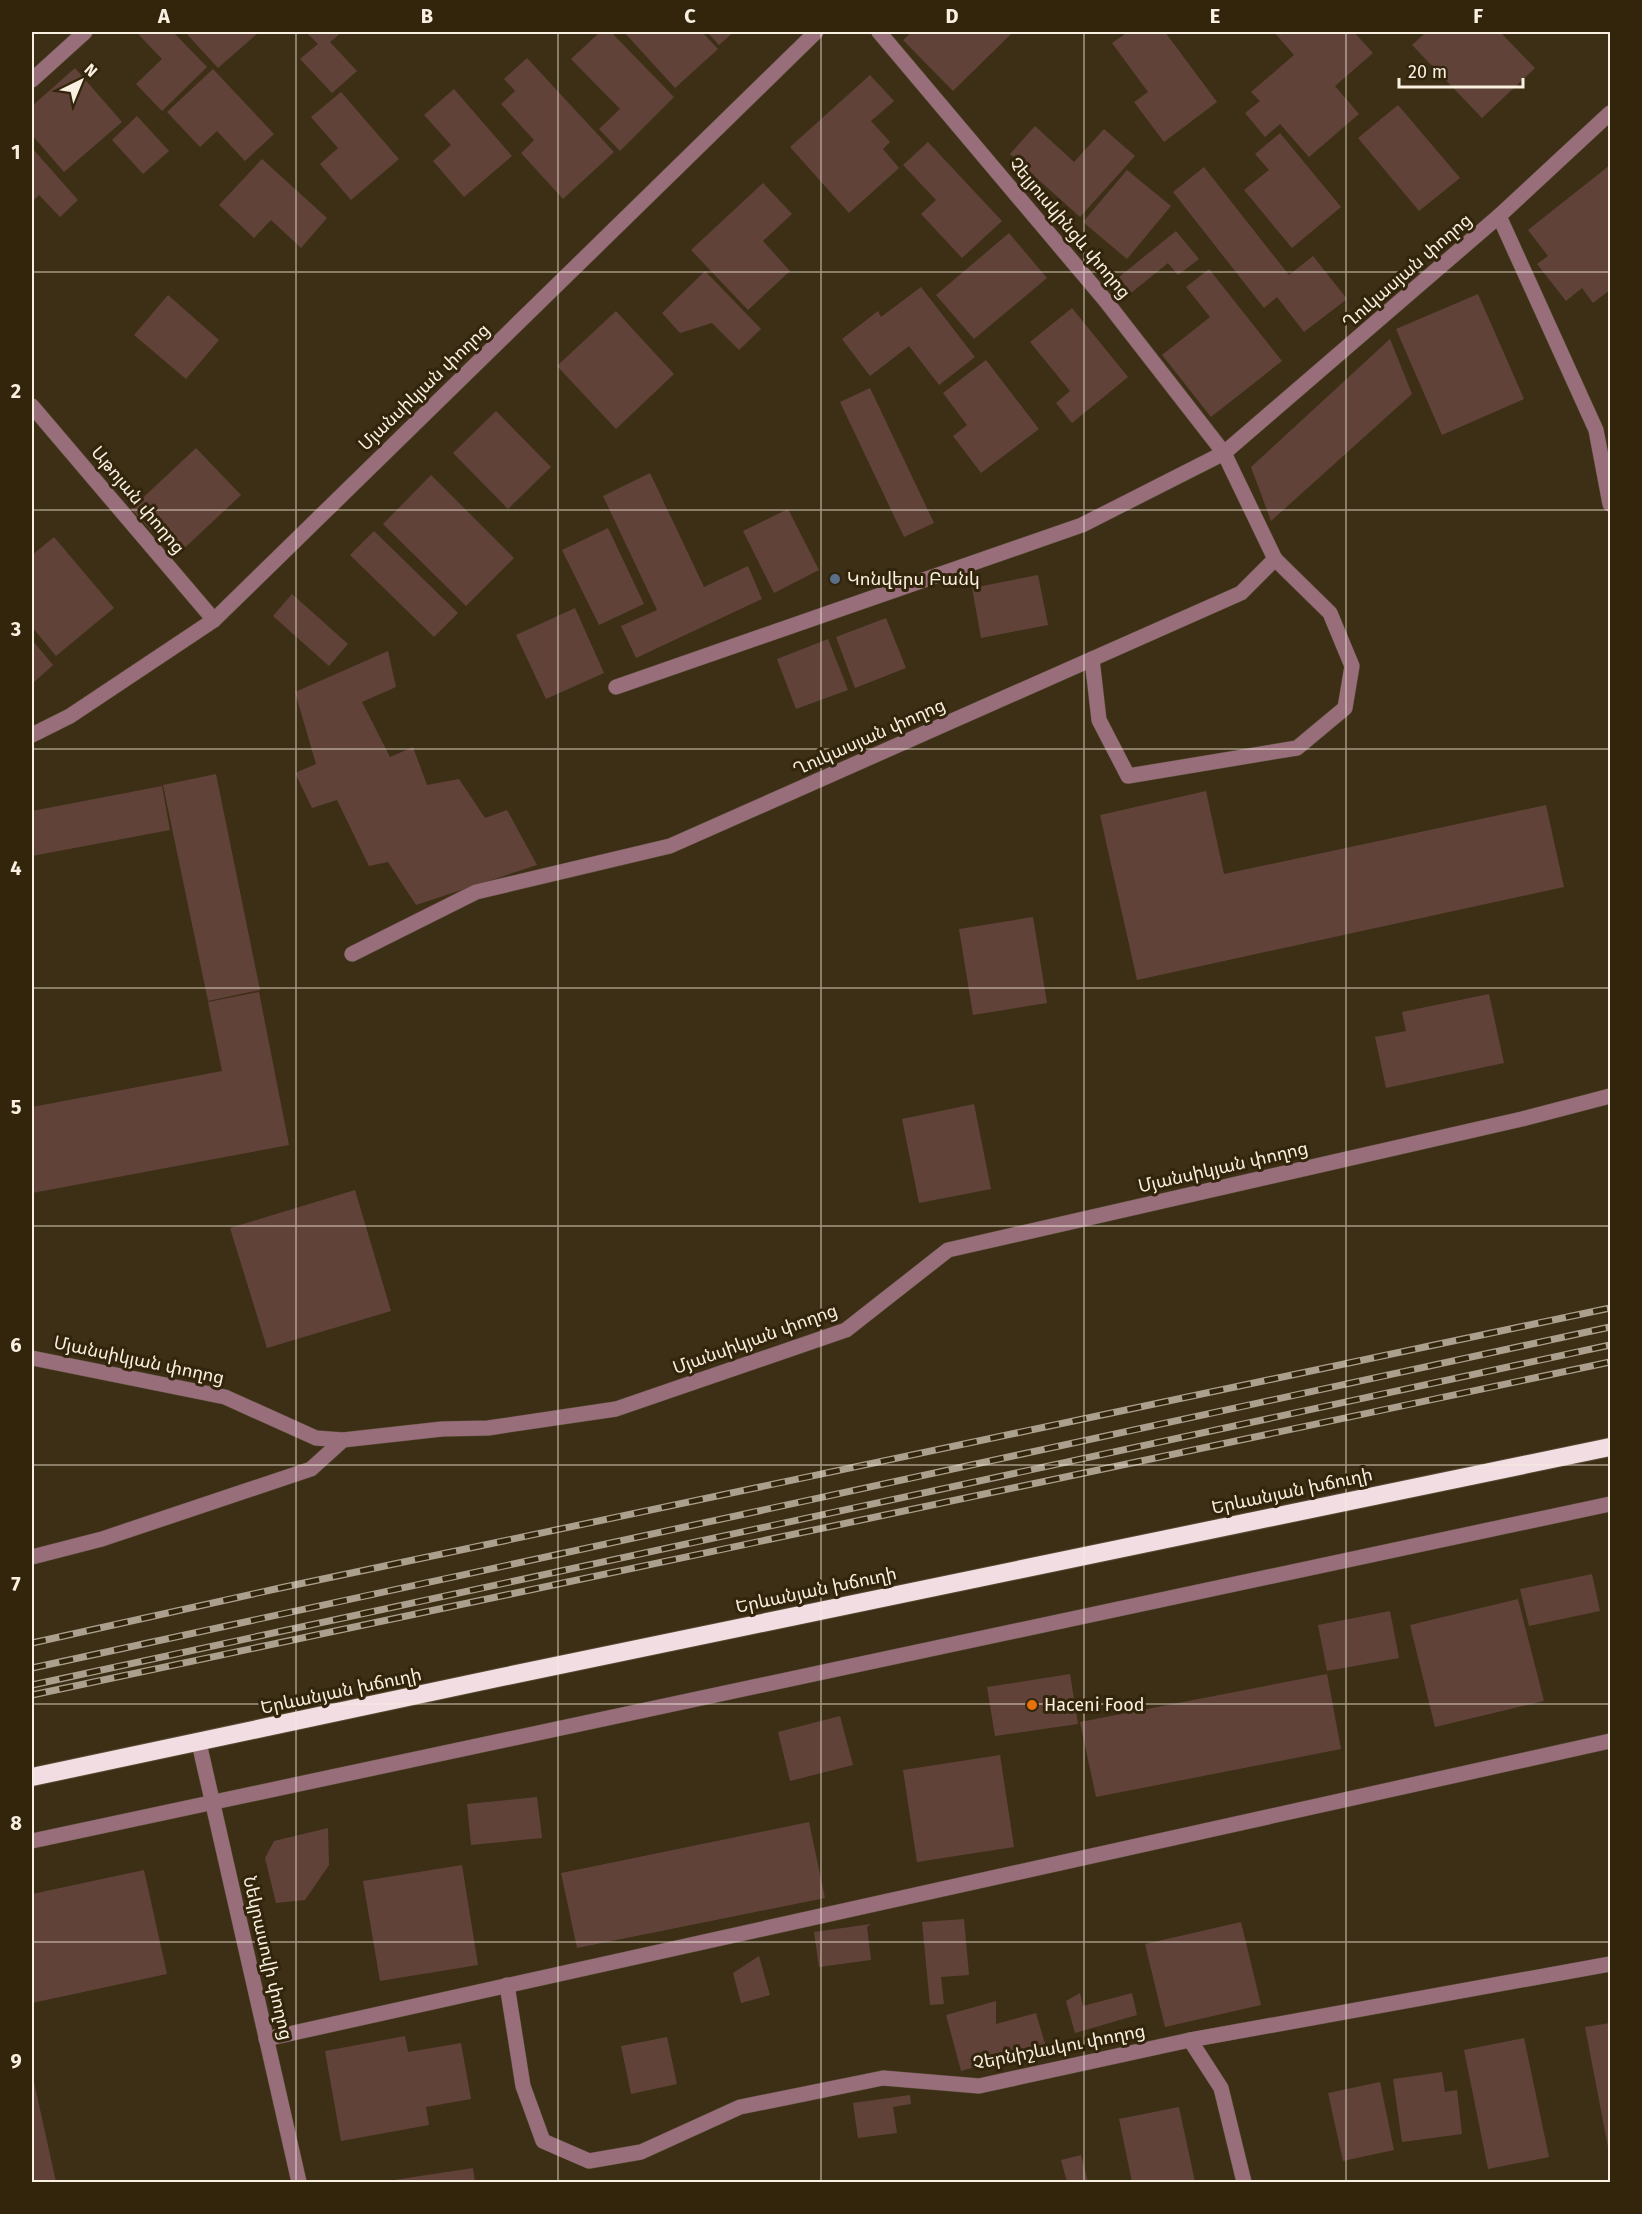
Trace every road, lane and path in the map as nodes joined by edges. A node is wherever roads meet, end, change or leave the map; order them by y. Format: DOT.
graph roads {
  1 [pos="85,32"];
  2 [pos="816,32"];
  3 [pos="879,32"];
  4 [pos="32,80"];
  5 [pos="1611,113"];
  6 [pos="1499,216"];
  7 [pos="32,406"];
  8 [pos="1224,453"];
  9 [pos="1611,504"];
  10 [pos="1275,559"];
  11 [pos="214,620"];
  12 [pos="1092,659"];
  13 [pos="616,687"];
  14 [pos="32,735"];
  15 [pos="352,954"];
  16 [pos="1611,1096"];
  17 [pos="32,1358"];
  18 [pos="343,1440"];
  19 [pos="1611,1447"];
  20 [pos="1611,1504"];
  21 [pos="32,1557"];
  22 [pos="1611,1741"];
  23 [pos="200,1743"];
  24 [pos="32,1778"];
  25 [pos="213,1802"];
  26 [pos="32,1840"];
  27 [pos="1611,1964"];
  28 [pos="507,1985"];
  29 [pos="266,2038"];
  30 [pos="1190,2040"];
  31 [pos="299,2182"];
  32 [pos="1244,2182"];
  1 -- 4 [label="street"];
  2 -- 11 [label="street, Մյանսիկյան փողոց"];
  3 -- 8 [label="street, Չելյուսկինցև փողոց"];
  5 -- 6 [label="street, Ղուկասյան փողոց"];
  6 -- 8 [label="street, Ղուկասյան փողոց"];
  6 -- 9 [label="street"];
  7 -- 11 [label="street, Աթոյան փողոց"];
  8 -- 10 [label="street"];
  8 -- 13 [label="street, Ղուկասյան փողոց"];
  10 -- 12 [label="street, Ղուկասյան փողոց"];
  10 -- 12 [label="street"];
  11 -- 14 [label="street, Մյանսիկյան փողոց"];
  12 -- 15 [label="street, Ղուկասյան փողոց"];
  16 -- 18 [label="street, Մյանսիկյան փողոց"];
  17 -- 18 [label="street, Մյանսիկյան փողոց"];
  18 -- 21 [label="street"];
  19 -- 23 [label="highway, Երևանյան խճուղի"];
  20 -- 25 [label="street"];
  22 -- 28 [label="street"];
  23 -- 24 [label="highway, Երևանյան խճուղի"];
  23 -- 25 [label="street, Նեկրասովի փողոց"];
  25 -- 26 [label="street"];
  25 -- 29 [label="street, Նեկրասովի փողոց"];
  27 -- 30 [label="street, Չերնիշևսկու փողոց"];
  28 -- 29 [label="street"];
  28 -- 30 [label="street, Չերնիշևսկու փողոց"];
  29 -- 31 [label="street, Նեկրասովի փողոց"];
  30 -- 32 [label="street"];
}
